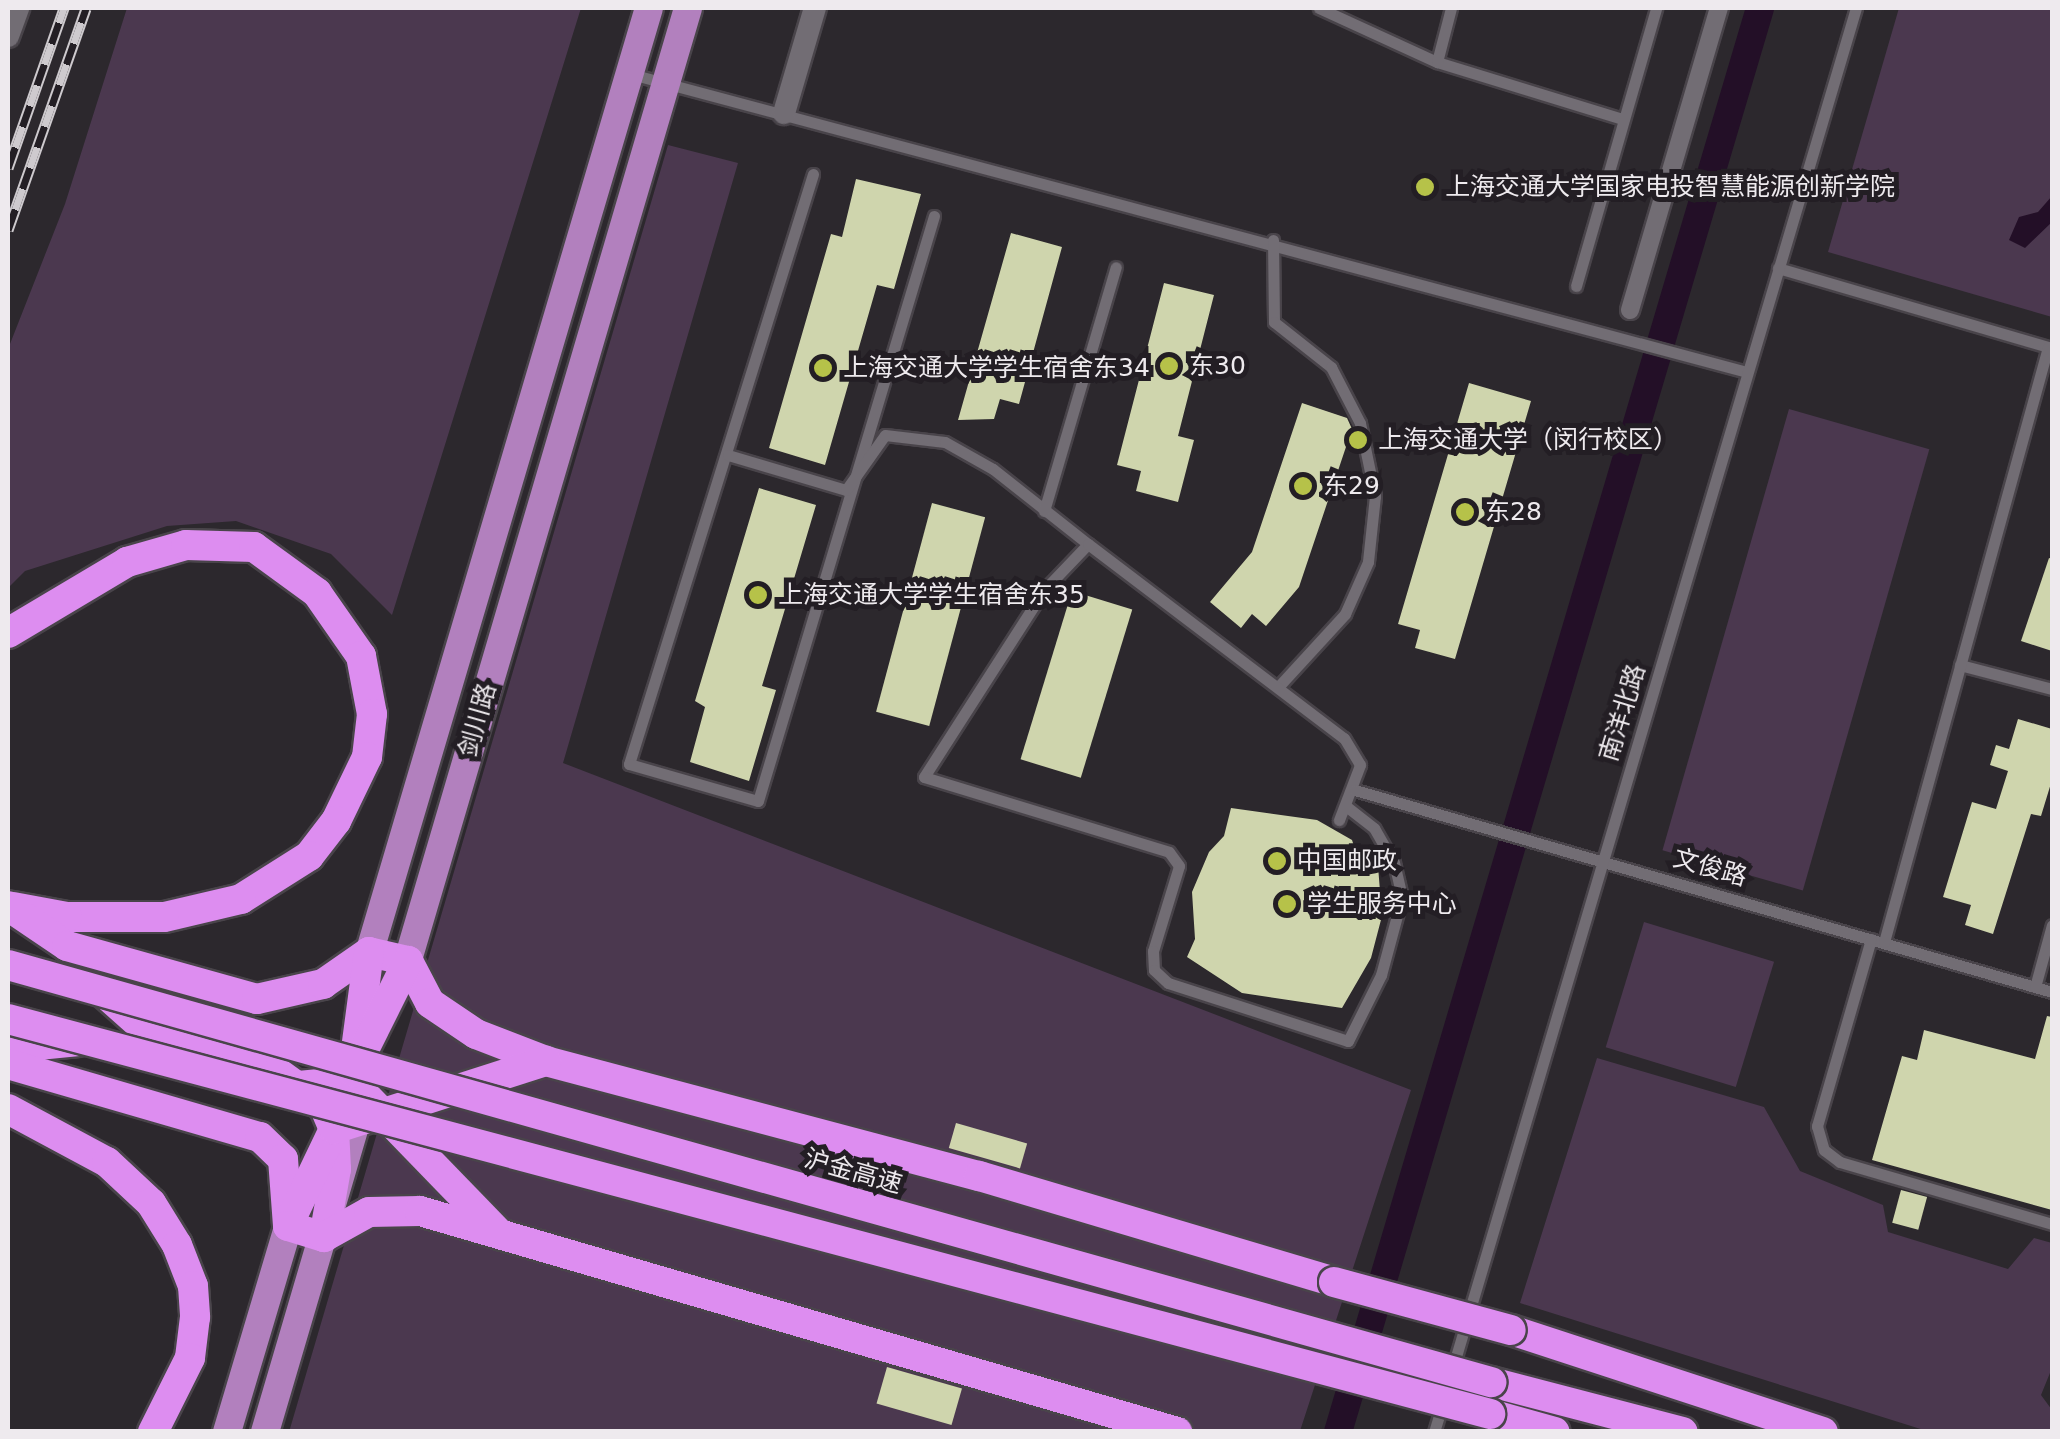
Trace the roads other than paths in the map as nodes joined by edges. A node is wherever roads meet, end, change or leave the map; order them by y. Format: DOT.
graph roads {
  1 [pos="18,8"];
  2 [pos="649,8"];
  3 [pos="688,8"];
  4 [pos="815,8"];
  5 [pos="1319,8"];
  6 [pos="1451,8"];
  7 [pos="1656,8"];
  8 [pos="1719,8"];
  9 [pos="1856,8"];
  10 [pos="8,36"];
  11 [pos="1437,62"];
  12 [pos="630,73"];
  13 [pos="665,82"];
  14 [pos="784,114"];
  15 [pos="1622,118"];
  16 [pos="812,174"];
  17 [pos="934,216"];
  18 [pos="1273,240"];
  19 [pos="1116,267"];
  20 [pos="1778,268"];
  21 [pos="1576,286"];
  22 [pos="1630,310"];
  23 [pos="2050,348"];
  24 [pos="1747,372"];
  25 [pos="728,455"];
  26 [pos="846,490"];
  27 [pos="1044,511"];
  28 [pos="1088,544"];
  29 [pos="8,632"];
  30 [pos="1960,664"];
  31 [pos="1278,686"];
  32 [pos="2052,690"];
  33 [pos="1355,790"];
  34 [pos="1346,806"];
  35 [pos="1339,820"];
  36 [pos="1603,860"];
  37 [pos="8,906"];
  38 [pos="2052,925"];
  39 [pos="1878,941"];
  40 [pos="67,946"];
  41 [pos="369,952"];
  42 [pos="408,961"];
  43 [pos="8,964"];
  44 [pos="2035,987"];
  45 [pos="2052,992"];
  46 [pos="8,1018"];
  47 [pos="8,1048"];
  48 [pos="546,1061"];
  49 [pos="8,1064"];
  50 [pos="344,1100"];
  51 [pos="8,1110"];
  52 [pos="2052,1224"];
  53 [pos="288,1226"];
  54 [pos="496,1230"];
  55 [pos="324,1237"];
  56 [pos="153,1432"];
  57 [pos="227,1432"];
  58 [pos="265,1432"];
  59 [pos="1177,1432"];
  60 [pos="1434,1432"];
  61 [pos="1555,1432"];
  62 [pos="1683,1432"];
  63 [pos="1822,1432"];
  1 -- 10 [label="street"];
  2 -- 12 [label="main road, 剑川路"];
  3 -- 13 [label="main road, 剑川路"];
  4 -- 14 [label="street"];
  5 -- 11 [label="lane"];
  6 -- 11 [label="lane"];
  7 -- 15 [label="lane"];
  8 -- 22 [label="street"];
  9 -- 20 [label="lane, 南洋北路"];
  11 -- 15 [label="lane"];
  12 -- 13 [label="lane"];
  12 -- 41 [label="main road, 剑川路"];
  13 -- 14 [label="lane"];
  13 -- 42 [label="main road, 剑川路"];
  14 -- 18 [label="lane"];
  15 -- 21 [label="lane"];
  16 -- 25 [label="lane"];
  17 -- 26 [label="lane"];
  18 -- 24 [label="lane"];
  18 -- 31 [label="lane"];
  19 -- 27 [label="lane"];
  20 -- 23 [label="lane"];
  20 -- 24 [label="lane, 南洋北路"];
  23 -- 30 [label="lane"];
  24 -- 36 [label="lane, 南洋北路"];
  25 -- 26 [label="lane"];
  25 -- 26 [label="lane"];
  26 -- 27 [label="lane"];
  27 -- 28 [label="lane"];
  28 -- 31 [label="lane"];
  28 -- 34 [label="lane"];
  29 -- 37 [label="highway"];
  30 -- 32 [label="lane"];
  30 -- 39 [label="lane"];
  31 -- 33 [label="lane"];
  33 -- 34 [label="lane"];
  33 -- 36 [label="lane, 文俊路"];
  34 -- 35 [label="lane"];
  36 -- 39 [label="lane, 文俊路"];
  36 -- 60 [label="lane, 南洋北路"];
  37 -- 40 [label="highway"];
  38 -- 44 [label="lane"];
  39 -- 44 [label="lane, 文俊路"];
  39 -- 52 [label="lane"];
  40 -- 41 [label="highway"];
  40 -- 50 [label="highway"];
  41 -- 42 [label="highway"];
  41 -- 50 [label="highway"];
  42 -- 48 [label="highway"];
  42 -- 50 [label="highway"];
  43 -- 62 [label="highway, 沪金高速, bridge"];
  44 -- 45 [label="lane, 文俊路"];
  46 -- 61 [label="highway, bridge"];
  47 -- 50 [label="highway"];
  48 -- 50 [label="highway"];
  48 -- 63 [label="highway, bridge"];
  49 -- 53 [label="highway"];
  50 -- 53 [label="highway"];
  50 -- 54 [label="highway"];
  50 -- 55 [label="highway"];
  51 -- 56 [label="highway"];
  53 -- 55 [label="highway"];
  53 -- 57 [label="main road"];
  54 -- 55 [label="highway"];
  54 -- 59 [label="highway"];
  55 -- 58 [label="main road"];
}
